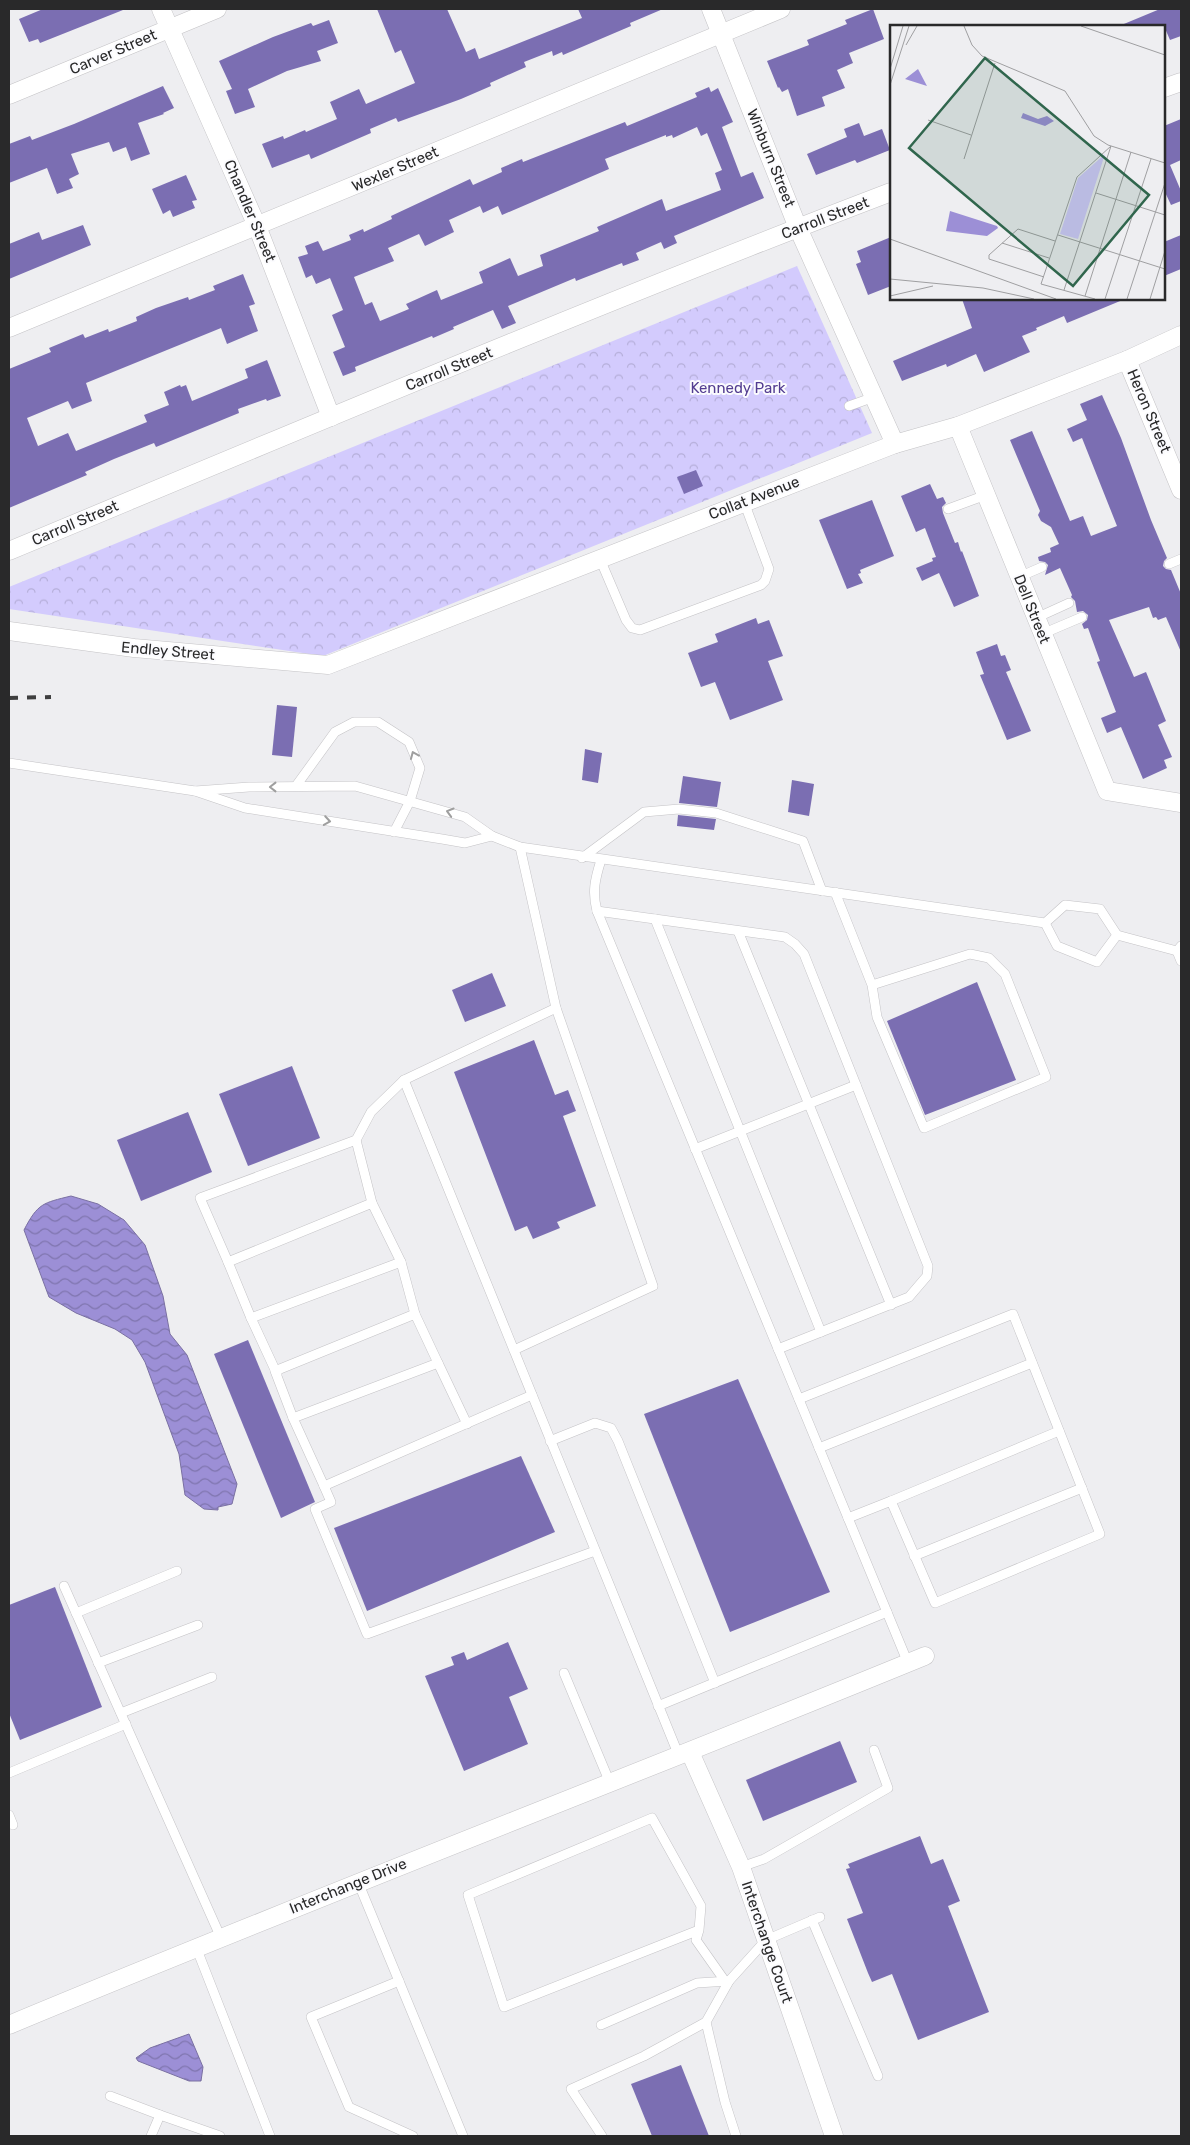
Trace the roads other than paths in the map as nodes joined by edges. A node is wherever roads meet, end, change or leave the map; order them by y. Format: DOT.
graph roads {
  1 [pos="161,9"];
  2 [pos="217,9"];
  3 [pos="711,9"];
  4 [pos="781,9"];
  5 [pos="169,28"];
  6 [pos="721,33"];
  7 [pos="1181,82"];
  8 [pos="1165,88"];
  9 [pos="9,95"];
  10 [pos="890,192"];
  11 [pos="257,226"];
  12 [pos="798,228"];
  13 [pos="9,328"];
  14 [pos="1181,335"];
  15 [pos="1127,360"];
  16 [pos="874,398"];
  17 [pos="849,406"];
  18 [pos="331,417"];
  19 [pos="958,426"];
  20 [pos="895,444"];
  21 [pos="1181,490"];
  22 [pos="986,495"];
  23 [pos="744,502"];
  24 [pos="948,509"];
  25 [pos="9,551"];
  26 [pos="600,559"];
  27 [pos="1181,559"];
  28 [pos="1169,564"];
  29 [pos="1042,567"];
  30 [pos="1019,577"];
  31 [pos="1069,603"];
  32 [pos="1082,617"];
  33 [pos="1039,626"];
  34 [pos="9,631"];
  35 [pos="328,665"];
  36 [pos="9,763"];
  37 [pos="296,786"];
  38 [pos="195,791"];
  39 [pos="410,801"];
  40 [pos="1181,803"];
  41 [pos="394,832"];
  42 [pos="492,836"];
  43 [pos="520,847"];
  44 [pos="582,858"];
  45 [pos="601,860"];
  46 [pos="822,890"];
  47 [pos="836,892"];
  48 [pos="597,911"];
  49 [pos="655,919"];
  50 [pos="1045,922"];
  51 [pos="738,931"];
  52 [pos="1117,935"];
  53 [pos="1179,948"];
  54 [pos="1181,961"];
  55 [pos="872,985"];
  56 [pos="556,1008"];
  57 [pos="404,1080"];
  58 [pos="856,1085"];
  59 [pos="809,1104"];
  60 [pos="740,1131"];
  61 [pos="356,1140"];
  62 [pos="695,1149"];
  63 [pos="372,1203"];
  64 [pos="228,1262"];
  65 [pos="401,1262"];
  66 [pos="891,1305"];
  67 [pos="415,1314"];
  68 [pos="251,1318"];
  69 [pos="822,1332"];
  70 [pos="778,1349"];
  71 [pos="514,1350"];
  72 [pos="438,1363"];
  73 [pos="1032,1363"];
  74 [pos="277,1374"];
  75 [pos="532,1395"];
  76 [pos="799,1399"];
  77 [pos="294,1418"];
  78 [pos="467,1424"];
  79 [pos="1060,1431"];
  80 [pos="550,1441"];
  81 [pos="819,1448"];
  82 [pos="324,1486"];
  83 [pos="1082,1488"];
  84 [pos="891,1501"];
  85 [pos="848,1518"];
  86 [pos="595,1551"];
  87 [pos="914,1556"];
  88 [pos="177,1571"];
  89 [pos="64,1586"];
  90 [pos="887,1612"];
  91 [pos="76,1613"];
  92 [pos="198,1625"];
  93 [pos="924,1656"];
  94 [pos="98,1662"];
  95 [pos="908,1663"];
  96 [pos="564,1673"];
  97 [pos="212,1677"];
  98 [pos="715,1683"];
  99 [pos="658,1706"];
  100 [pos="122,1713"];
  101 [pos="126,1724"];
  102 [pos="874,1750"];
  103 [pos="684,1754"];
  104 [pos="9,1773"];
  105 [pos="610,1783"];
  106 [pos="9,1815"];
  107 [pos="13,1825"];
  108 [pos="741,1868"];
  109 [pos="358,1882"];
  110 [pos="699,1930"];
  111 [pos="221,1938"];
  112 [pos="766,1940"];
  113 [pos="196,1947"];
  114 [pos="399,1981"];
  115 [pos="727,1982"];
  116 [pos="706,2022"];
  117 [pos="9,2025"];
  118 [pos="601,2025"];
  119 [pos="878,2076"];
  120 [pos="110,2096"];
  121 [pos="160,2115"];
  122 [pos="151,2136"];
  123 [pos="220,2136"];
  124 [pos="270,2136"];
  125 [pos="413,2136"];
  126 [pos="463,2136"];
  127 [pos="602,2136"];
  128 [pos="736,2136"];
  129 [pos="834,2136"];
  1 -- 5 [label="street, Chandler Street"];
  2 -- 5 [label="street, Carver Street"];
  3 -- 6 [label="street, Winburn Street"];
  4 -- 6 [label="street, Wexler Street"];
  5 -- 9 [label="street, Carver Street"];
  5 -- 11 [label="street, Chandler Street"];
  6 -- 11 [label="street, Wexler Street"];
  6 -- 12 [label="street, Winburn Street"];
  7 -- 8 [label="street"];
  10 -- 12 [label="street, Carroll Street"];
  11 -- 13 [label="street, Wexler Street"];
  11 -- 18 [label="street, Chandler Street"];
  12 -- 16 [label="street, Winburn Street"];
  12 -- 18 [label="street, Carroll Street"];
  14 -- 15 [label="street, Collat Avenue"];
  15 -- 19 [label="street, Collat Avenue"];
  15 -- 21 [label="street, Heron Street"];
  16 -- 17 [label="lane"];
  16 -- 20 [label="street, Winburn Street"];
  18 -- 25 [label="street, Carroll Street"];
  19 -- 20 [label="street, Collat Avenue"];
  19 -- 22 [label="street, Dell Street"];
  20 -- 23 [label="street, Collat Avenue"];
  22 -- 24 [label="lane"];
  22 -- 30 [label="street, Dell Street"];
  23 -- 26 [label="street, Collat Avenue"];
  23 -- 26 [label="lane"];
  26 -- 35 [label="street, Collat Avenue"];
  27 -- 28 [label="lane"];
  29 -- 30 [label="lane"];
  30 -- 33 [label="street, Dell Street"];
  31 -- 33 [label="lane"];
  32 -- 33 [label="lane"];
  33 -- 40 [label="street, Dell Street"];
  34 -- 35 [label="street, Endley Street"];
  36 -- 38 [label="lane"];
  37 -- 38 [label="lane, one-way"];
  37 -- 39 [label="lane"];
  39 -- 37 [label="lane, one-way"];
  38 -- 41 [label="lane, one-way"];
  39 -- 41 [label="lane"];
  42 -- 39 [label="lane, one-way"];
  41 -- 42 [label="lane"];
  42 -- 43 [label="lane"];
  43 -- 44 [label="lane"];
  43 -- 56 [label="lane"];
  44 -- 45 [label="lane"];
  44 -- 46 [label="lane"];
  45 -- 46 [label="lane"];
  45 -- 48 [label="lane"];
  46 -- 47 [label="lane"];
  47 -- 50 [label="lane"];
  47 -- 55 [label="lane"];
  48 -- 49 [label="lane"];
  48 -- 62 [label="lane"];
  49 -- 51 [label="lane"];
  49 -- 60 [label="lane"];
  50 -- 52 [label="lane"];
  50 -- 52 [label="lane"];
  51 -- 58 [label="lane"];
  51 -- 59 [label="lane"];
  52 -- 53 [label="lane"];
  53 -- 54 [label="lane"];
  55 -- 55 [label="lane"];
  56 -- 57 [label="lane"];
  56 -- 71 [label="lane"];
  57 -- 61 [label="lane"];
  57 -- 71 [label="lane"];
  58 -- 59 [label="lane"];
  58 -- 66 [label="lane"];
  59 -- 60 [label="lane"];
  59 -- 66 [label="lane"];
  60 -- 62 [label="lane"];
  60 -- 69 [label="lane"];
  61 -- 63 [label="lane"];
  61 -- 64 [label="lane"];
  62 -- 70 [label="lane"];
  63 -- 64 [label="lane"];
  63 -- 65 [label="lane"];
  64 -- 68 [label="lane"];
  65 -- 67 [label="lane"];
  65 -- 68 [label="lane"];
  66 -- 69 [label="lane"];
  67 -- 72 [label="lane"];
  67 -- 74 [label="lane"];
  68 -- 74 [label="lane"];
  69 -- 70 [label="lane"];
  70 -- 76 [label="lane"];
  71 -- 75 [label="lane"];
  72 -- 77 [label="lane"];
  72 -- 78 [label="lane"];
  73 -- 76 [label="lane"];
  73 -- 79 [label="lane"];
  73 -- 81 [label="lane"];
  74 -- 77 [label="lane"];
  75 -- 78 [label="lane"];
  75 -- 80 [label="lane"];
  76 -- 81 [label="lane"];
  77 -- 82 [label="lane"];
  78 -- 82 [label="lane"];
  79 -- 83 [label="lane"];
  79 -- 84 [label="lane"];
  80 -- 86 [label="lane"];
  80 -- 98 [label="lane"];
  81 -- 85 [label="lane"];
  82 -- 86 [label="lane"];
  83 -- 87 [label="lane"];
  83 -- 87 [label="lane"];
  84 -- 85 [label="lane"];
  84 -- 87 [label="lane"];
  85 -- 90 [label="lane"];
  86 -- 99 [label="lane"];
  88 -- 91 [label="lane"];
  89 -- 91 [label="lane"];
  90 -- 95 [label="lane"];
  90 -- 98 [label="lane"];
  91 -- 94 [label="lane"];
  92 -- 94 [label="lane"];
  93 -- 95 [label="street, Interchange Drive"];
  94 -- 100 [label="lane"];
  95 -- 103 [label="street, Interchange Drive"];
  96 -- 105 [label="lane"];
  97 -- 100 [label="lane"];
  98 -- 99 [label="lane"];
  99 -- 103 [label="lane"];
  100 -- 101 [label="lane"];
  101 -- 104 [label="lane"];
  101 -- 111 [label="lane"];
  102 -- 108 [label="lane"];
  103 -- 105 [label="street, Interchange Drive"];
  103 -- 108 [label="street, Interchange Court"];
  105 -- 109 [label="street, Interchange Drive"];
  106 -- 107 [label="lane"];
  108 -- 112 [label="street, Interchange Court"];
  109 -- 111 [label="street, Interchange Drive"];
  109 -- 114 [label="lane"];
  110 -- 110 [label="lane"];
  110 -- 115 [label="lane"];
  111 -- 113 [label="street, Interchange Drive"];
  112 -- 115 [label="lane"];
  112 -- 119 [label="lane"];
  112 -- 129 [label="street, Interchange Court"];
  113 -- 117 [label="street, Interchange Drive"];
  113 -- 124 [label="lane"];
  114 -- 125 [label="lane"];
  114 -- 126 [label="lane"];
  115 -- 116 [label="lane"];
  115 -- 118 [label="lane"];
  116 -- 127 [label="lane"];
  116 -- 128 [label="lane"];
  120 -- 121 [label="lane"];
  121 -- 122 [label="lane"];
  121 -- 123 [label="lane"];
}
